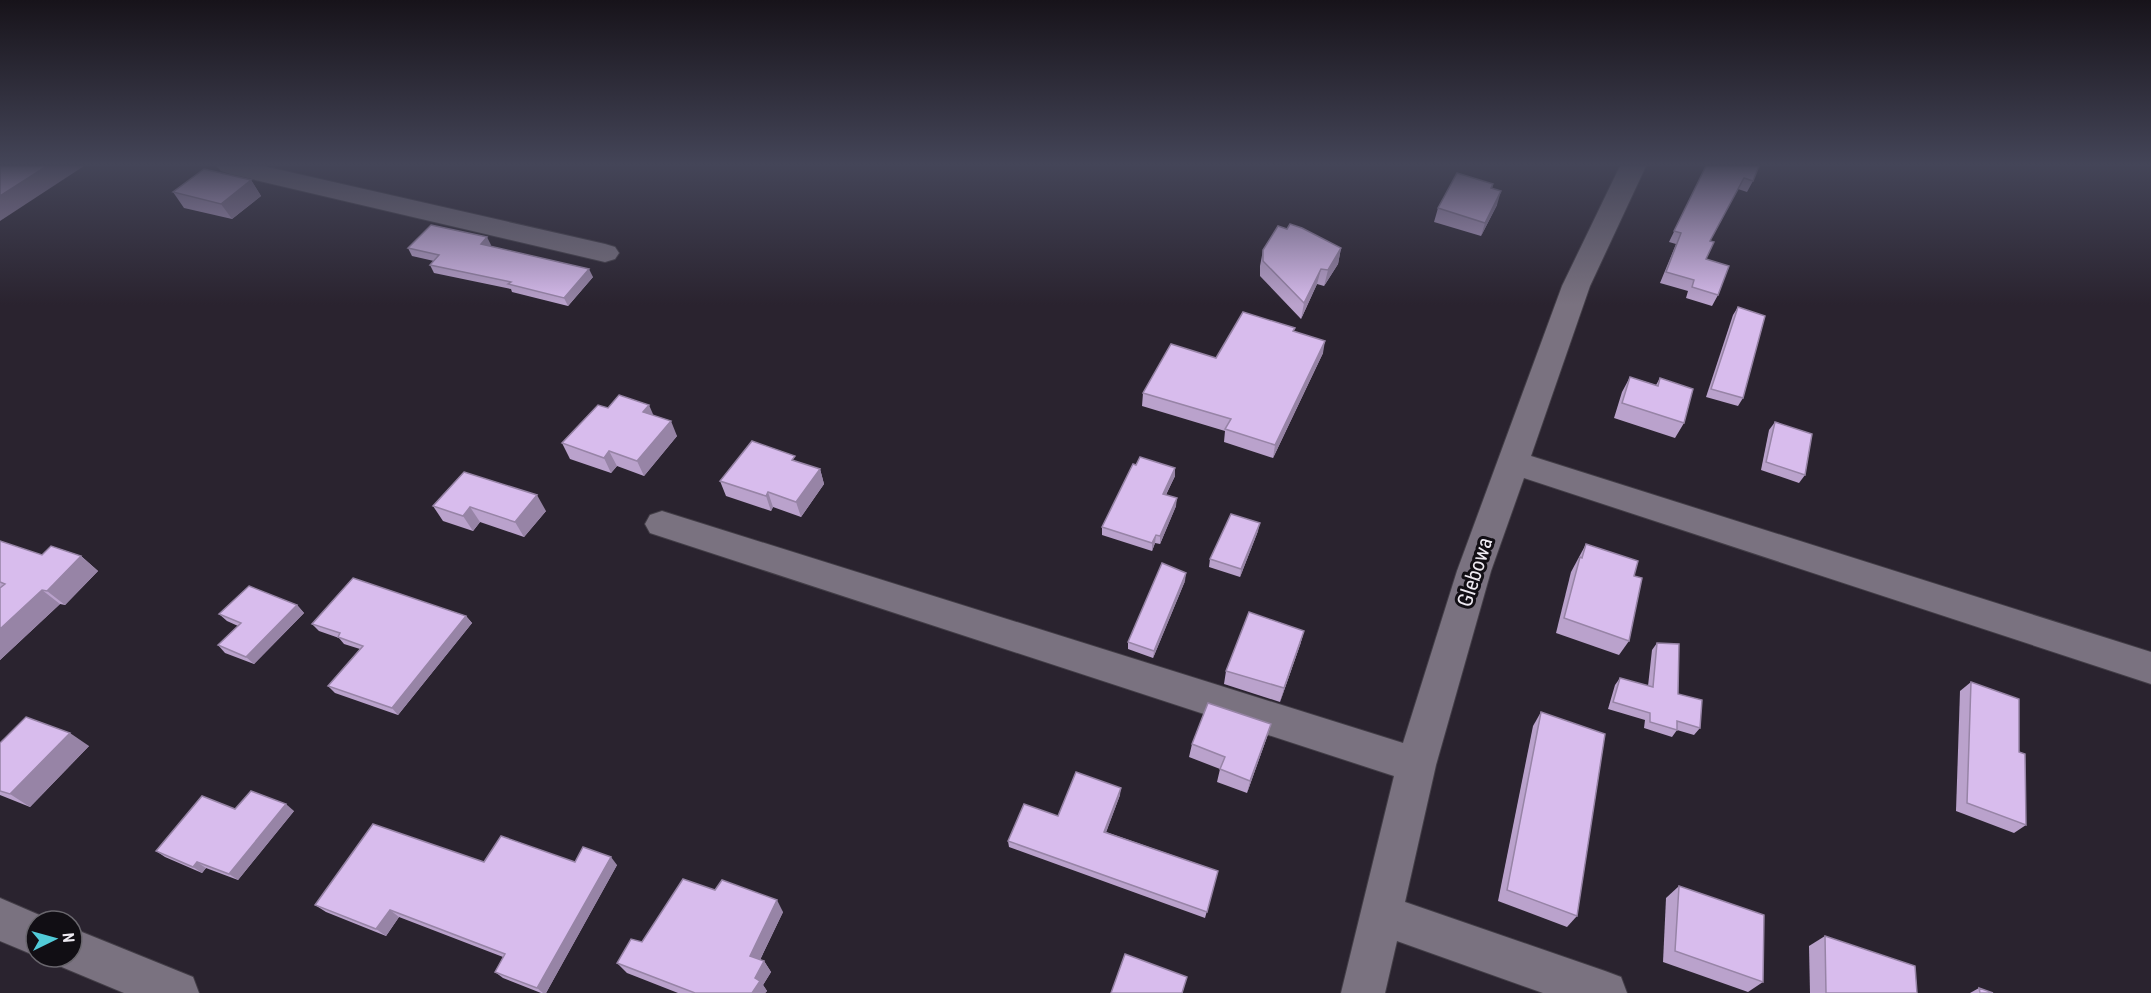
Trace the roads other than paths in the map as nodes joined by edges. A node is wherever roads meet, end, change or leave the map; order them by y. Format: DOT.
graph roads {
  1 [pos="430,212"];
  2 [pos="1611,212"];
  3 [pos="605,253"];
  4 [pos="1512,462"];
  5 [pos="662,524"];
  6 [pos="2151,668"];
  7 [pos="1416,765"];
  8 [pos="1380,914"];
  9 [pos="0,919"];
  10 [pos="24,930"];
  11 [pos="84,955"];
  12 [pos="177,993"];
  13 [pos="1363,993"];
  14 [pos="1605,993"];
  1 -- 3 [label="street"];
  2 -- 4 [label="street, Glebowa"];
  4 -- 6 [label="street"];
  4 -- 7 [label="street, Glebowa"];
  5 -- 7 [label="street"];
  7 -- 8 [label="street, Glebowa"];
  8 -- 13 [label="street, Glebowa"];
  8 -- 14 [label="street"];
  9 -- 10 [label="street"];
  11 -- 12 [label="street"];
}
